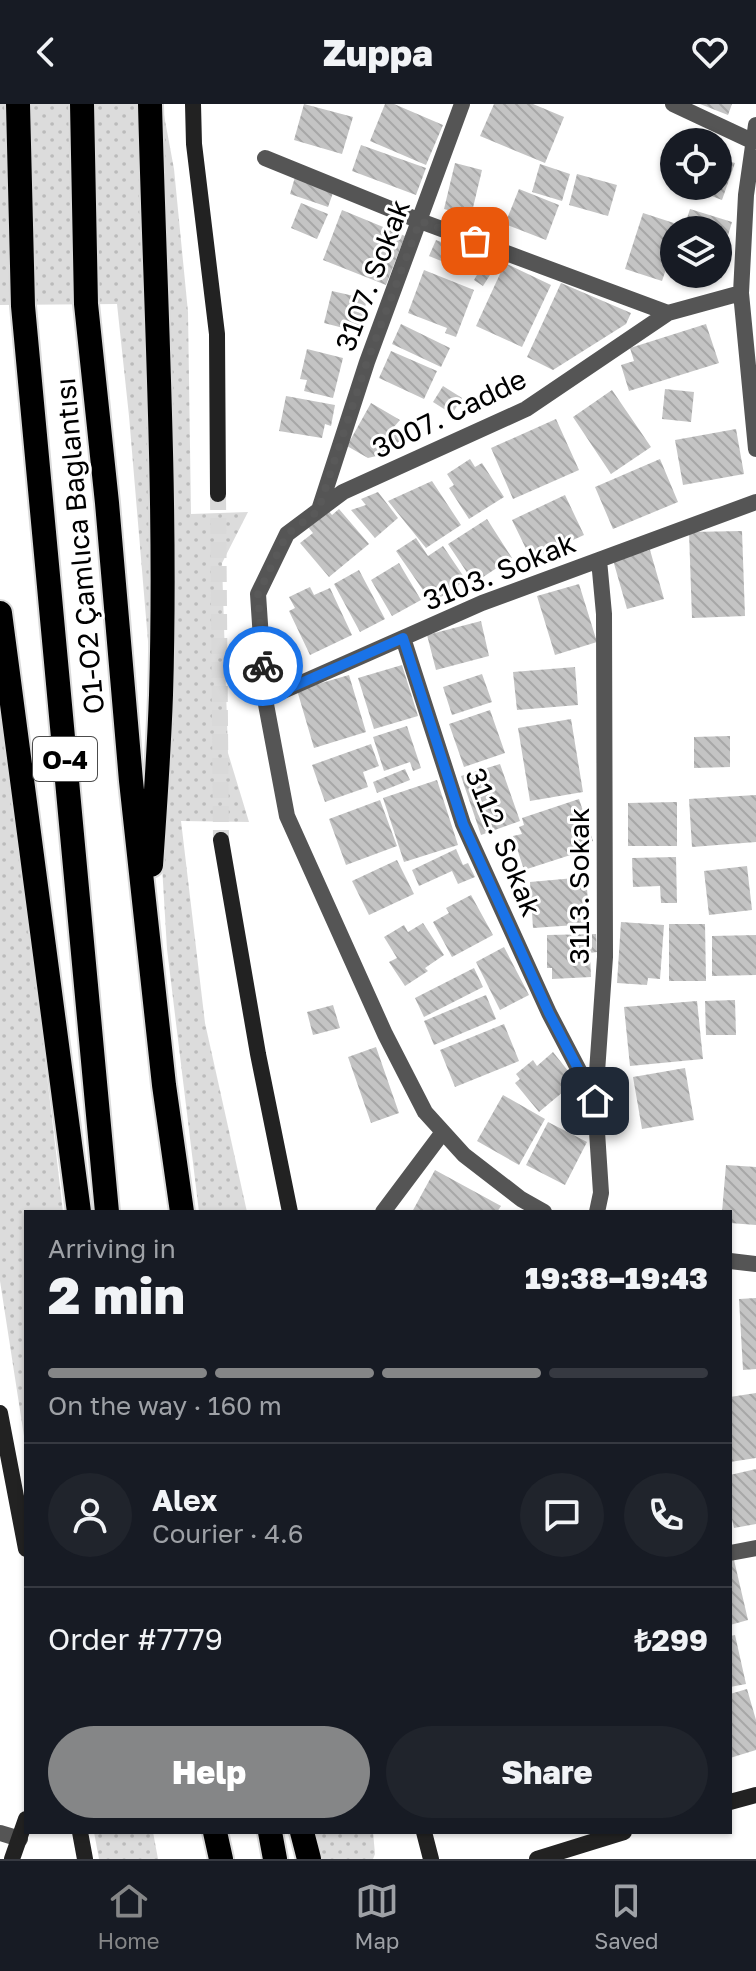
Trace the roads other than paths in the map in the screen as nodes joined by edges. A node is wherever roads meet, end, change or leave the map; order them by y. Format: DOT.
graph roads {
  1 [pos="18,104"];
  2 [pos="82,104"];
  3 [pos="150,104"];
  4 [pos="193,104"];
  5 [pos="462,104"];
  6 [pos="673,104"];
  7 [pos="755,134"];
  8 [pos="265,158"];
  9 [pos="420,221"];
  10 [pos="756,237"];
  11 [pos="742,249"];
  12 [pos="741,293"];
  13 [pos="668,313"];
  14 [pos="756,449"];
  15 [pos="218,494"];
  16 [pos="756,502"];
  17 [pos="318,511"];
  18 [pos="599,560"];
  19 [pos="0,613"];
  20 [pos="403,638"];
  21 [pos="265,699"];
  22 [pos="221,840"];
  23 [pos="147,934"];
  24 [pos="595,1101"];
  25 [pos="443,1132"];
  26 [pos="79,1210"];
  27 [pos="107,1210"];
  28 [pos="182,1210"];
  29 [pos="290,1210"];
  30 [pos="384,1210"];
  31 [pos="540,1210"];
  32 [pos="597,1210"];
  33 [pos="732,1261"];
  34 [pos="756,1264"];
  35 [pos="0,1413"];
  36 [pos="24,1539"];
  37 [pos="756,1548"];
  38 [pos="732,1553"];
  39 [pos="756,1795"];
  40 [pos="732,1801"];
  41 [pos="24,1826"];
  42 [pos="0,1833"];
  43 [pos="80,1834"];
  44 [pos="215,1834"];
  45 [pos="270,1834"];
  46 [pos="303,1834"];
  47 [pos="425,1834"];
  48 [pos="618,1834"];
  49 [pos="20,1839"];
  50 [pos="560,1855"];
  51 [pos="12,1859"];
  52 [pos="85,1859"];
  53 [pos="221,1859"];
  54 [pos="275,1859"];
  55 [pos="309,1859"];
  56 [pos="431,1859"];
  57 [pos="537,1859"];
  1 -- 27 [label="highway, O1-O2 Çamlıca Bağlantısı / O-4"];
  2 -- 23 [label="highway, O1-O2 Çamlıca Bağlantısı / O-4"];
  3 -- 23 [label="highway"];
  4 -- 15 [label="main road"];
  5 -- 9 [label="street, 3107. Sokak"];
  6 -- 7 [label="street"];
  7 -- 11 [label="street"];
  8 -- 9 [label="street"];
  9 -- 13 [label="street"];
  9 -- 17 [label="street, 3107. Sokak"];
  10 -- 11 [label="street"];
  11 -- 12 [label="street"];
  12 -- 13 [label="street, 3007. Cadde"];
  12 -- 14 [label="street"];
  13 -- 17 [label="street, 3007. Cadde"];
  16 -- 18 [label="street, 3103. Sokak"];
  17 -- 21 [label="street, 3007. Cadde"];
  18 -- 20 [label="street, 3103. Sokak"];
  18 -- 24 [label="street, 3113. Sokak"];
  19 -- 26 [label="highway"];
  20 -- 21 [label="street, 3103. Sokak"];
  20 -- 24 [label="street, 3112. Sokak"];
  21 -- 25 [label="street, 3007. Cadde"];
  22 -- 29 [label="main road"];
  23 -- 28 [label="highway, O1-O2 Çamlıca Bağlantısı / O-4"];
  24 -- 32 [label="street, 3113. Sokak"];
  25 -- 30 [label="street"];
  25 -- 31 [label="street, 3007. Cadde"];
  33 -- 34 [label="street"];
  35 -- 36 [label="main road"];
  37 -- 38 [label="street"];
  39 -- 40 [label="main road"];
  41 -- 49 [label="main road"];
  42 -- 49 [label="street"];
  43 -- 52 [label="main road"];
  44 -- 53 [label="highway"];
  45 -- 54 [label="highway"];
  46 -- 55 [label="highway"];
  47 -- 56 [label="main road"];
  48 -- 50 [label="main road"];
  49 -- 51 [label="main road"];
  50 -- 57 [label="main road"];
}
